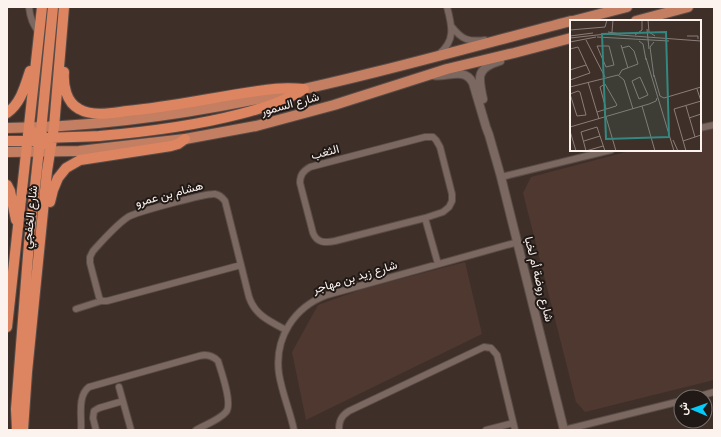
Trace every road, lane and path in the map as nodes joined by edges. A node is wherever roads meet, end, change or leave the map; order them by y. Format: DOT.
graph roads {
  1 [pos="29,7"];
  2 [pos="42,7"];
  3 [pos="53,7"];
  4 [pos="64,7"];
  5 [pos="447,7"];
  6 [pos="627,7"];
  7 [pos="688,7"];
  8 [pos="576,20"];
  9 [pos="640,20"];
  10 [pos="570,22"];
  11 [pos="452,27"];
  12 [pos="39,33"];
  13 [pos="520,34"];
  14 [pos="61,36"];
  15 [pos="570,38"];
  16 [pos="37,54"];
  17 [pos="514,54"];
  18 [pos="438,55"];
  19 [pos="430,74"];
  20 [pos="304,89"];
  21 [pos="7,113"];
  22 [pos="714,125"];
  23 [pos="54,127"];
  24 [pos="7,128"];
  25 [pos="29,128"];
  26 [pos="701,128"];
  27 [pos="489,135"];
  28 [pos="40,138"];
  29 [pos="186,139"];
  30 [pos="7,141"];
  31 [pos="607,151"];
  32 [pos="7,152"];
  33 [pos="26,152"];
  34 [pos="38,152"];
  35 [pos="51,152"];
  36 [pos="501,177"];
  37 [pos="7,185"];
  38 [pos="425,218"];
  39 [pos="18,229"];
  40 [pos="518,242"];
  41 [pos="438,264"];
  42 [pos="241,265"];
  43 [pos="101,301"];
  44 [pos="8,307"];
  45 [pos="76,309"];
  46 [pos="7,327"];
  47 [pos="286,330"];
  48 [pos="31,333"];
  49 [pos="119,387"];
  50 [pos="123,402"];
  51 [pos="673,403"];
  52 [pos="94,422"];
  53 [pos="513,423"];
  54 [pos="81,428"];
  55 [pos="292,428"];
  56 [pos="18,430"];
  57 [pos="23,430"];
  58 [pos="96,430"];
  59 [pos="131,430"];
  60 [pos="196,430"];
  61 [pos="339,430"];
  62 [pos="486,430"];
  63 [pos="515,430"];
  64 [pos="564,430"];
  1 -- 12 [label="street"];
  2 -- 12 [label="highway"];
  3 -- 28 [label="highway"];
  4 -- 14 [label="highway, شارع الخفجي"];
  5 -- 11 [label="street"];
  6 -- 8 [label="main road, شارع السمور"];
  7 -- 9 [label="main road"];
  10 -- 13 [label="main road, شارع السمور"];
  11 -- 13 [label="street"];
  11 -- 18 [label="street"];
  12 -- 16 [label="highway"];
  13 -- 18 [label="main road, شارع السمور"];
  14 -- 20 [label="highway"];
  14 -- 23 [label="highway, شارع الخفجي"];
  15 -- 17 [label="main road, شارع السمور"];
  16 -- 21 [label="highway"];
  16 -- 25 [label="highway"];
  17 -- 19 [label="main road, شارع السمور"];
  17 -- 27 [label="street, شارع روضة أم لخبا"];
  18 -- 20 [label="main road, شارع السمور"];
  19 -- 27 [label="street, شارع روضة أم لخبا"];
  19 -- 29 [label="main road, شارع السمور"];
  20 -- 23 [label="main road, شارع السمور"];
  20 -- 28 [label="highway"];
  22 -- 26 [label="street"];
  23 -- 28 [label="highway, شارع الخفجي"];
  24 -- 25 [label="main road"];
  25 -- 28 [label="main road"];
  27 -- 36 [label="street, شارع روضة أم لخبا"];
  28 -- 30 [label="highway"];
  28 -- 33 [label="highway, شارع الخفجي"];
  28 -- 34 [label="highway"];
  28 -- 35 [label="highway"];
  29 -- 35 [label="main road, شارع السمور"];
  29 -- 48 [label="highway"];
  31 -- 36 [label="street"];
  32 -- 33 [label="main road, شارع السمور"];
  33 -- 34 [label="main road, شارع السمور"];
  33 -- 39 [label="highway, شارع الخفجي"];
  34 -- 35 [label="main road, شارع السمور"];
  34 -- 56 [label="highway"];
  35 -- 48 [label="highway, شارع الخفجي"];
  36 -- 40 [label="street, شارع روضة أم لخبا"];
  37 -- 39 [label="highway"];
  38 -- 38 [label="street, الثغب"];
  38 -- 41 [label="street"];
  39 -- 44 [label="highway, شارع الخفجي"];
  40 -- 41 [label="street, شارع زيد بن مهاجر"];
  40 -- 64 [label="street, شارع روضة أم لخبا"];
  41 -- 47 [label="street, شارع زيد بن مهاجر"];
  42 -- 43 [label="street"];
  42 -- 43 [label="street, هشام بن عمرو"];
  42 -- 47 [label="street, هشام بن عمرو"];
  43 -- 45 [label="street"];
  44 -- 46 [label="highway, شارع الخفجي"];
  47 -- 55 [label="street, شارع زيد بن مهاجر"];
  48 -- 57 [label="highway, شارع الخفجي"];
  49 -- 50 [label="street"];
  50 -- 52 [label="street"];
  50 -- 59 [label="street"];
  51 -- 64 [label="street"];
  52 -- 54 [label="street"];
  52 -- 58 [label="street"];
  53 -- 61 [label="street"];
  53 -- 62 [label="street"];
  53 -- 63 [label="street"];
  54 -- 60 [label="street"];
}
